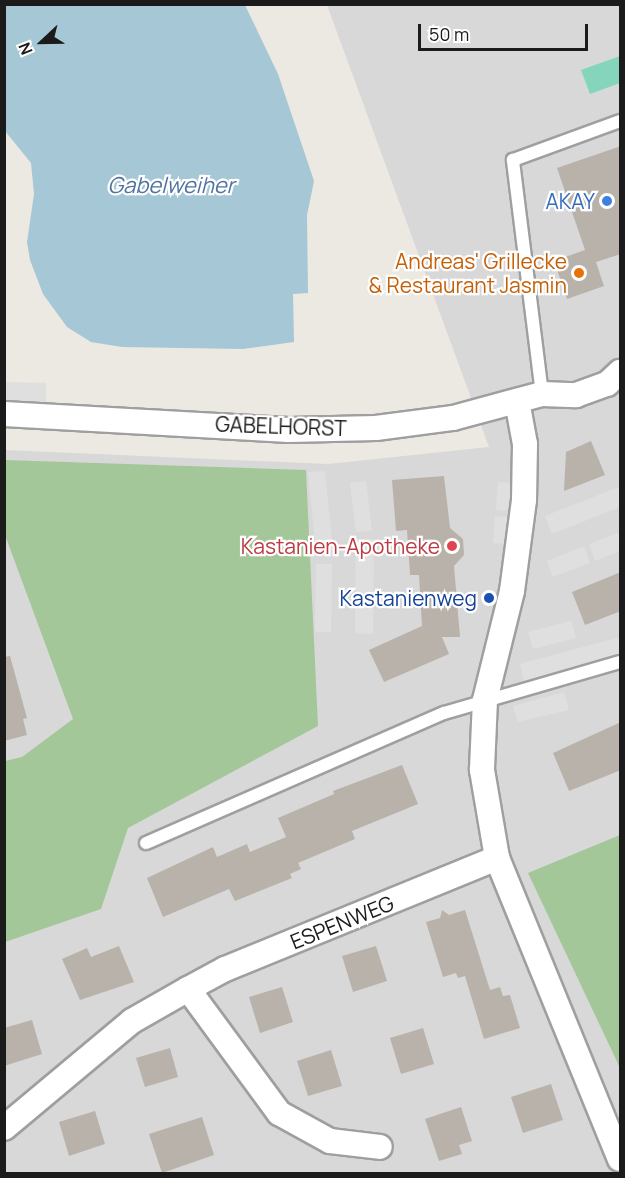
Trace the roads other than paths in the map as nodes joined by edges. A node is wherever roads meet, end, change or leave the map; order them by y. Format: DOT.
graph roads {
  1 [pos="621,121"];
  2 [pos="621,367"];
  3 [pos="621,372"];
  4 [pos="548,394"];
  5 [pos="517,401"];
  6 [pos="4,414"];
  7 [pos="621,662"];
  8 [pos="485,700"];
  9 [pos="146,843"];
  10 [pos="497,858"];
  11 [pos="188,989"];
  12 [pos="4,1128"];
  13 [pos="380,1148"];
  14 [pos="621,1159"];
  1 -- 4 [label="lane"];
  2 -- 4 [label="street, GABELHORST"];
  3 -- 4 [label="street, GABELHORST"];
  4 -- 5 [label="street, GABELHORST"];
  5 -- 6 [label="street, GABELHORST"];
  5 -- 8 [label="street"];
  7 -- 8 [label="lane"];
  8 -- 9 [label="lane"];
  8 -- 10 [label="street"];
  10 -- 11 [label="street, ESPENWEG"];
  10 -- 14 [label="street"];
  11 -- 12 [label="street, ESPENWEG"];
  11 -- 13 [label="street"];
}
